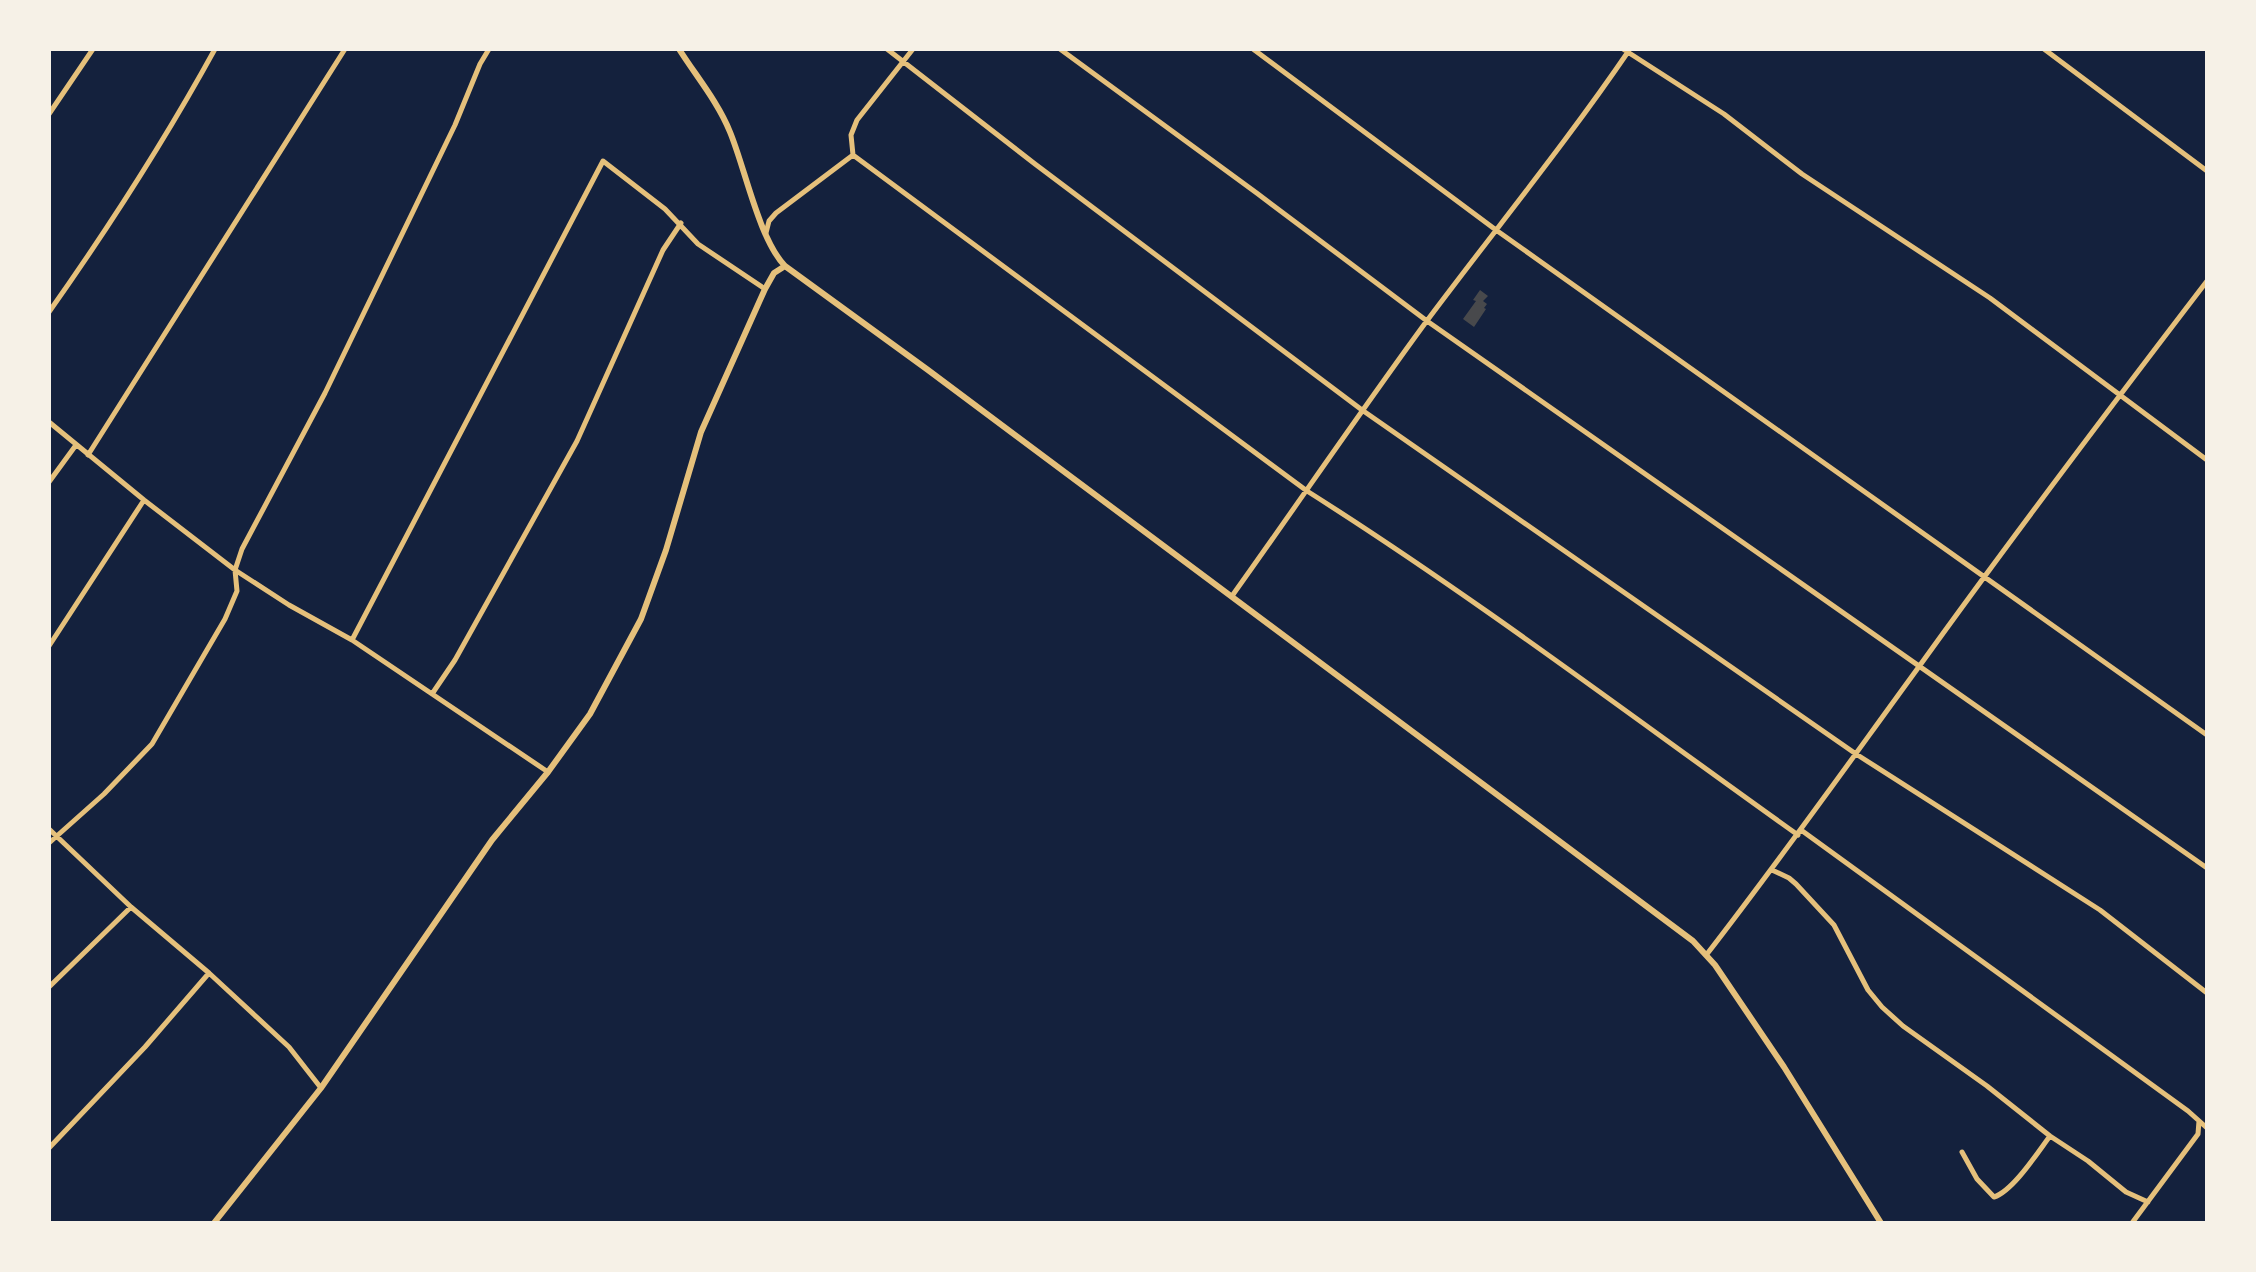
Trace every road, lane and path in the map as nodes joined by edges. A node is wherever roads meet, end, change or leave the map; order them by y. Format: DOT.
graph roads {
  1 [pos="93,49"];
  2 [pos="215,49"];
  3 [pos="345,49"];
  4 [pos="489,49"];
  5 [pos="679,49"];
  6 [pos="887,49"];
  7 [pos="913,49"];
  8 [pos="1060,49"];
  9 [pos="1252,49"];
  10 [pos="2044,49"];
  11 [pos="1627,50"];
  12 [pos="904,62"];
  13 [pos="49,114"];
  14 [pos="853,155"];
  15 [pos="2207,171"];
  16 [pos="681,223"];
  17 [pos="1496,230"];
  18 [pos="766,233"];
  19 [pos="785,266"];
  20 [pos="2207,281"];
  21 [pos="765,289"];
  22 [pos="49,312"];
  23 [pos="1427,321"];
  24 [pos="2118,396"];
  25 [pos="1362,410"];
  26 [pos="49,422"];
  27 [pos="76,445"];
  28 [pos="88,455"];
  29 [pos="2207,460"];
  30 [pos="49,482"];
  31 [pos="1307,491"];
  32 [pos="144,500"];
  33 [pos="235,570"];
  34 [pos="1985,576"];
  35 [pos="1232,596"];
  36 [pos="352,640"];
  37 [pos="49,646"];
  38 [pos="1918,667"];
  39 [pos="432,694"];
  40 [pos="2207,735"];
  41 [pos="1856,754"];
  42 [pos="548,772"];
  43 [pos="49,829"];
  44 [pos="1800,832"];
  45 [pos="56,835"];
  46 [pos="49,843"];
  47 [pos="2207,868"];
  48 [pos="1772,870"];
  49 [pos="131,907"];
  50 [pos="1707,954"];
  51 [pos="209,973"];
  52 [pos="49,987"];
  53 [pos="2207,993"];
  54 [pos="321,1088"];
  55 [pos="2199,1121"];
  56 [pos="2207,1128"];
  57 [pos="2050,1136"];
  58 [pos="49,1148"];
  59 [pos="1962,1152"];
  60 [pos="2148,1202"];
  61 [pos="214,1223"];
  62 [pos="1881,1223"];
  63 [pos="2132,1223"];
  1 -- 13 [label="street"];
  2 -- 22 [label="street"];
  3 -- 28 [label="street"];
  4 -- 33 [label="street"];
  5 -- 18 [label="street"];
  6 -- 12 [label="street"];
  7 -- 12 [label="street"];
  8 -- 23 [label="street"];
  9 -- 17 [label="street"];
  10 -- 15 [label="street"];
  11 -- 17 [label="street"];
  11 -- 24 [label="street"];
  12 -- 14 [label="street"];
  12 -- 25 [label="street"];
  14 -- 18 [label="street"];
  14 -- 31 [label="street"];
  16 -- 21 [label="street"];
  16 -- 36 [label="street"];
  16 -- 39 [label="street"];
  17 -- 23 [label="street"];
  17 -- 34 [label="street"];
  18 -- 19 [label="street"];
  19 -- 21 [label="street"];
  19 -- 35 [label="street"];
  20 -- 24 [label="street"];
  21 -- 42 [label="street"];
  23 -- 25 [label="street"];
  23 -- 38 [label="street"];
  24 -- 29 [label="street"];
  24 -- 34 [label="street"];
  25 -- 31 [label="street"];
  25 -- 41 [label="street"];
  26 -- 27 [label="street"];
  27 -- 28 [label="street"];
  27 -- 30 [label="street"];
  28 -- 32 [label="street"];
  31 -- 35 [label="street"];
  31 -- 44 [label="street"];
  32 -- 33 [label="street"];
  32 -- 37 [label="street"];
  33 -- 36 [label="street"];
  33 -- 45 [label="street"];
  34 -- 38 [label="street"];
  34 -- 40 [label="street"];
  35 -- 50 [label="street"];
  36 -- 39 [label="street"];
  38 -- 41 [label="street"];
  38 -- 47 [label="street"];
  39 -- 42 [label="street"];
  41 -- 44 [label="street"];
  41 -- 53 [label="street"];
  42 -- 54 [label="street"];
  43 -- 45 [label="street"];
  44 -- 48 [label="street"];
  44 -- 55 [label="street"];
  45 -- 46 [label="street"];
  45 -- 49 [label="street"];
  48 -- 50 [label="street"];
  48 -- 57 [label="street"];
  49 -- 51 [label="street"];
  49 -- 52 [label="street"];
  50 -- 62 [label="street"];
  51 -- 54 [label="street"];
  51 -- 58 [label="street"];
  54 -- 61 [label="street"];
  55 -- 56 [label="street"];
  55 -- 60 [label="street"];
  57 -- 59 [label="street"];
  57 -- 60 [label="street"];
  60 -- 63 [label="street"];
}
